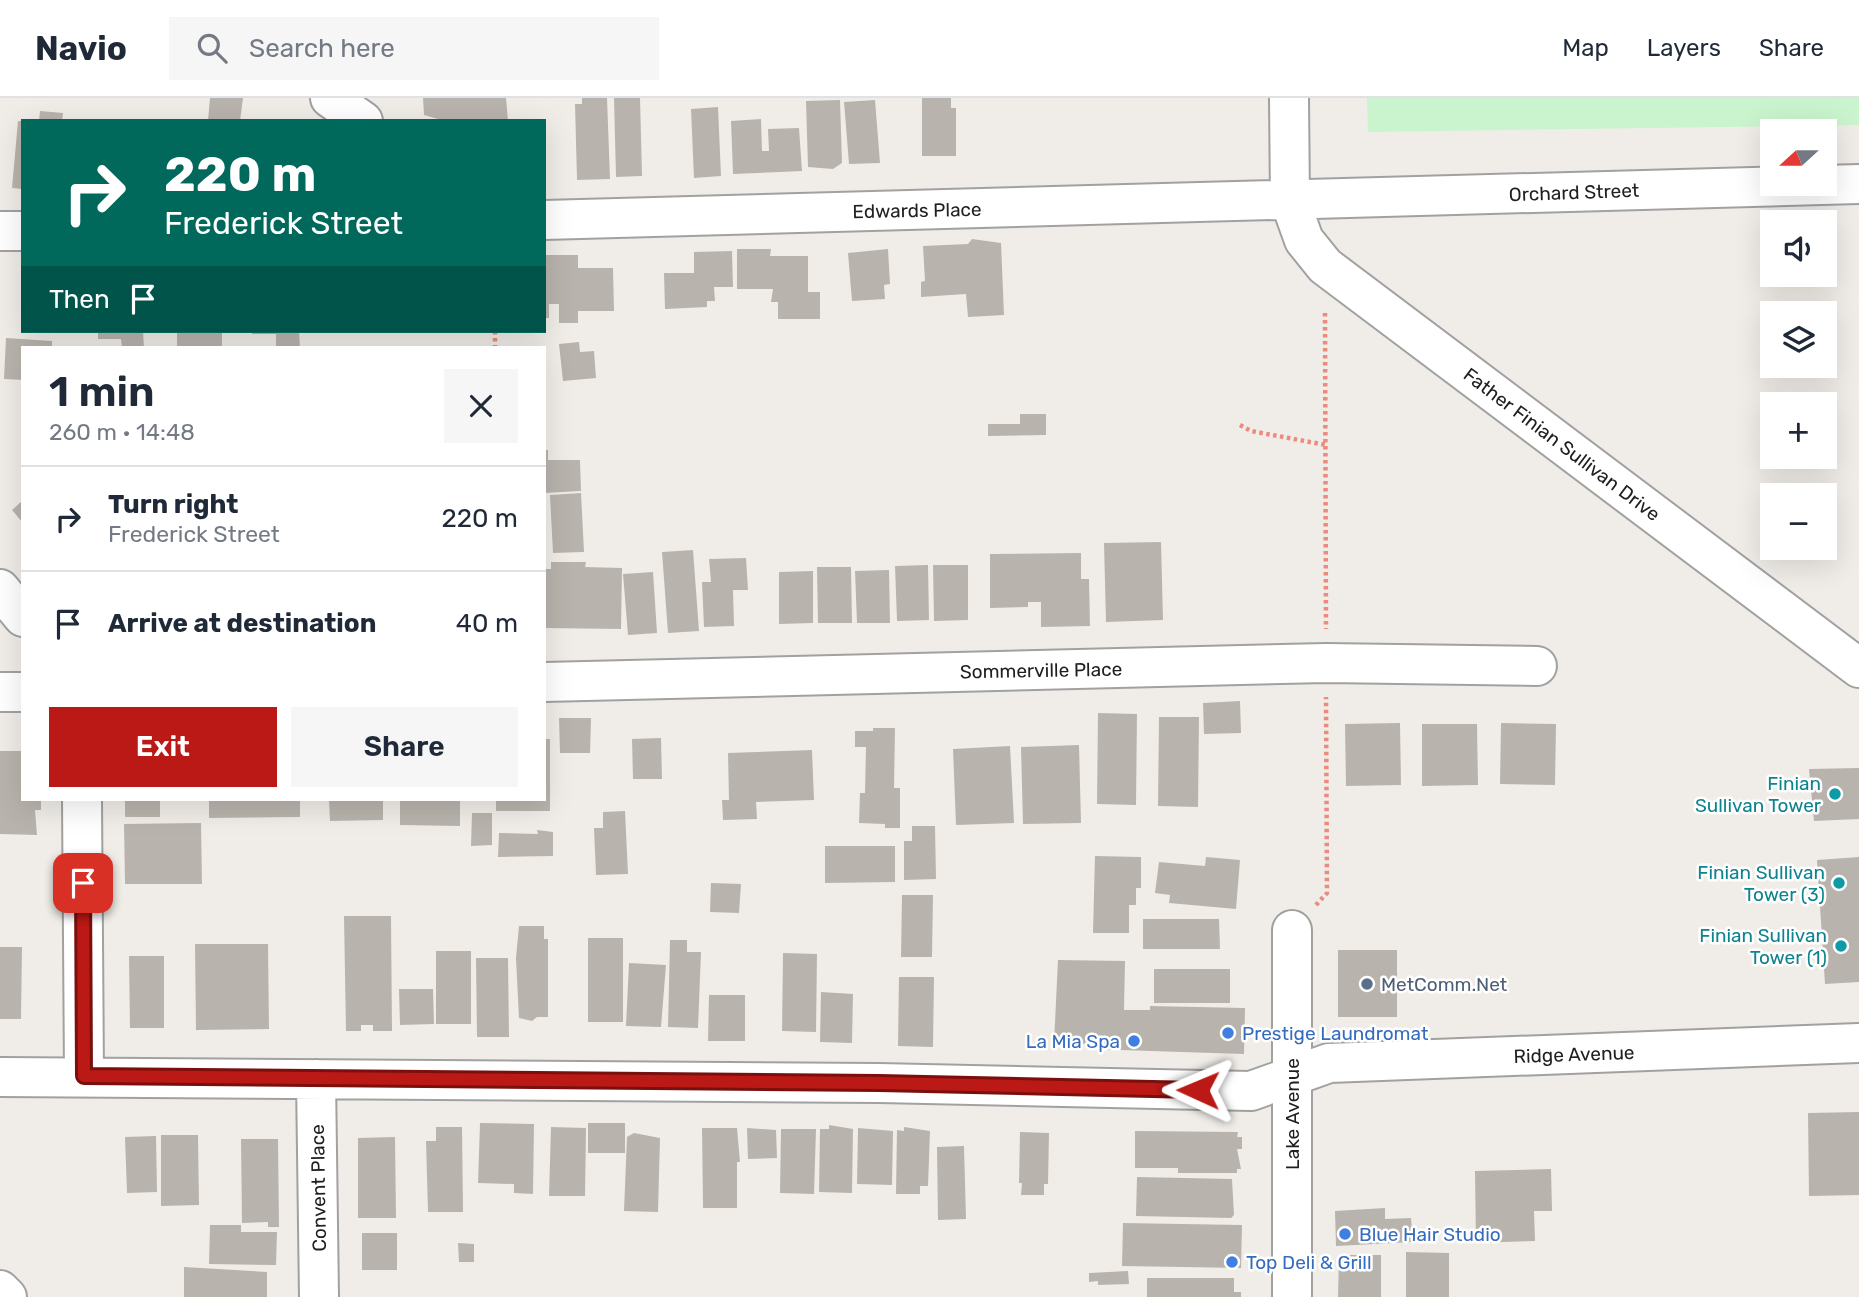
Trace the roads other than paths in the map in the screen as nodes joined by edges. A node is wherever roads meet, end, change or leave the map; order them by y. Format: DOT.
graph roads {
  1 [pos="330,98"];
  2 [pos="1289,98"];
  3 [pos="360,119"];
  4 [pos="1859,184"];
  5 [pos="1290,201"];
  6 [pos="546,220"];
  7 [pos="0,231"];
  8 [pos="21,231"];
  9 [pos="0,589"];
  10 [pos="21,615"];
  11 [pos="1537,666"];
  12 [pos="1859,668"];
  13 [pos="546,681"];
  14 [pos="0,692"];
  15 [pos="21,692"];
  16 [pos="82,801"];
  17 [pos="1292,930"];
  18 [pos="1859,1043"];
  19 [pos="84,1076"];
  20 [pos="0,1077"];
  21 [pos="1292,1077"];
  22 [pos="316,1079"];
  23 [pos="0,1290"];
  24 [pos="6,1297"];
  25 [pos="319,1297"];
  26 [pos="1292,1297"];
  1 -- 3 [label="street"];
  2 -- 5 [label="street"];
  4 -- 5 [label="street, Orchard Street"];
  5 -- 6 [label="street, Edwards Place"];
  5 -- 12 [label="street, Father Finian Sullivan Drive"];
  7 -- 8 [label="street"];
  9 -- 10 [label="street"];
  11 -- 13 [label="street, Sommerville Place"];
  14 -- 15 [label="street"];
  16 -- 19 [label="street"];
  17 -- 21 [label="street, Lake Avenue"];
  18 -- 21 [label="street, Ridge Avenue"];
  19 -- 20 [label="street, Ridge Avenue"];
  19 -- 22 [label="street, Ridge Avenue"];
  21 -- 22 [label="street, Ridge Avenue"];
  21 -- 26 [label="street, Lake Avenue"];
  22 -- 25 [label="street, Convent Place"];
  23 -- 24 [label="street"];
}
